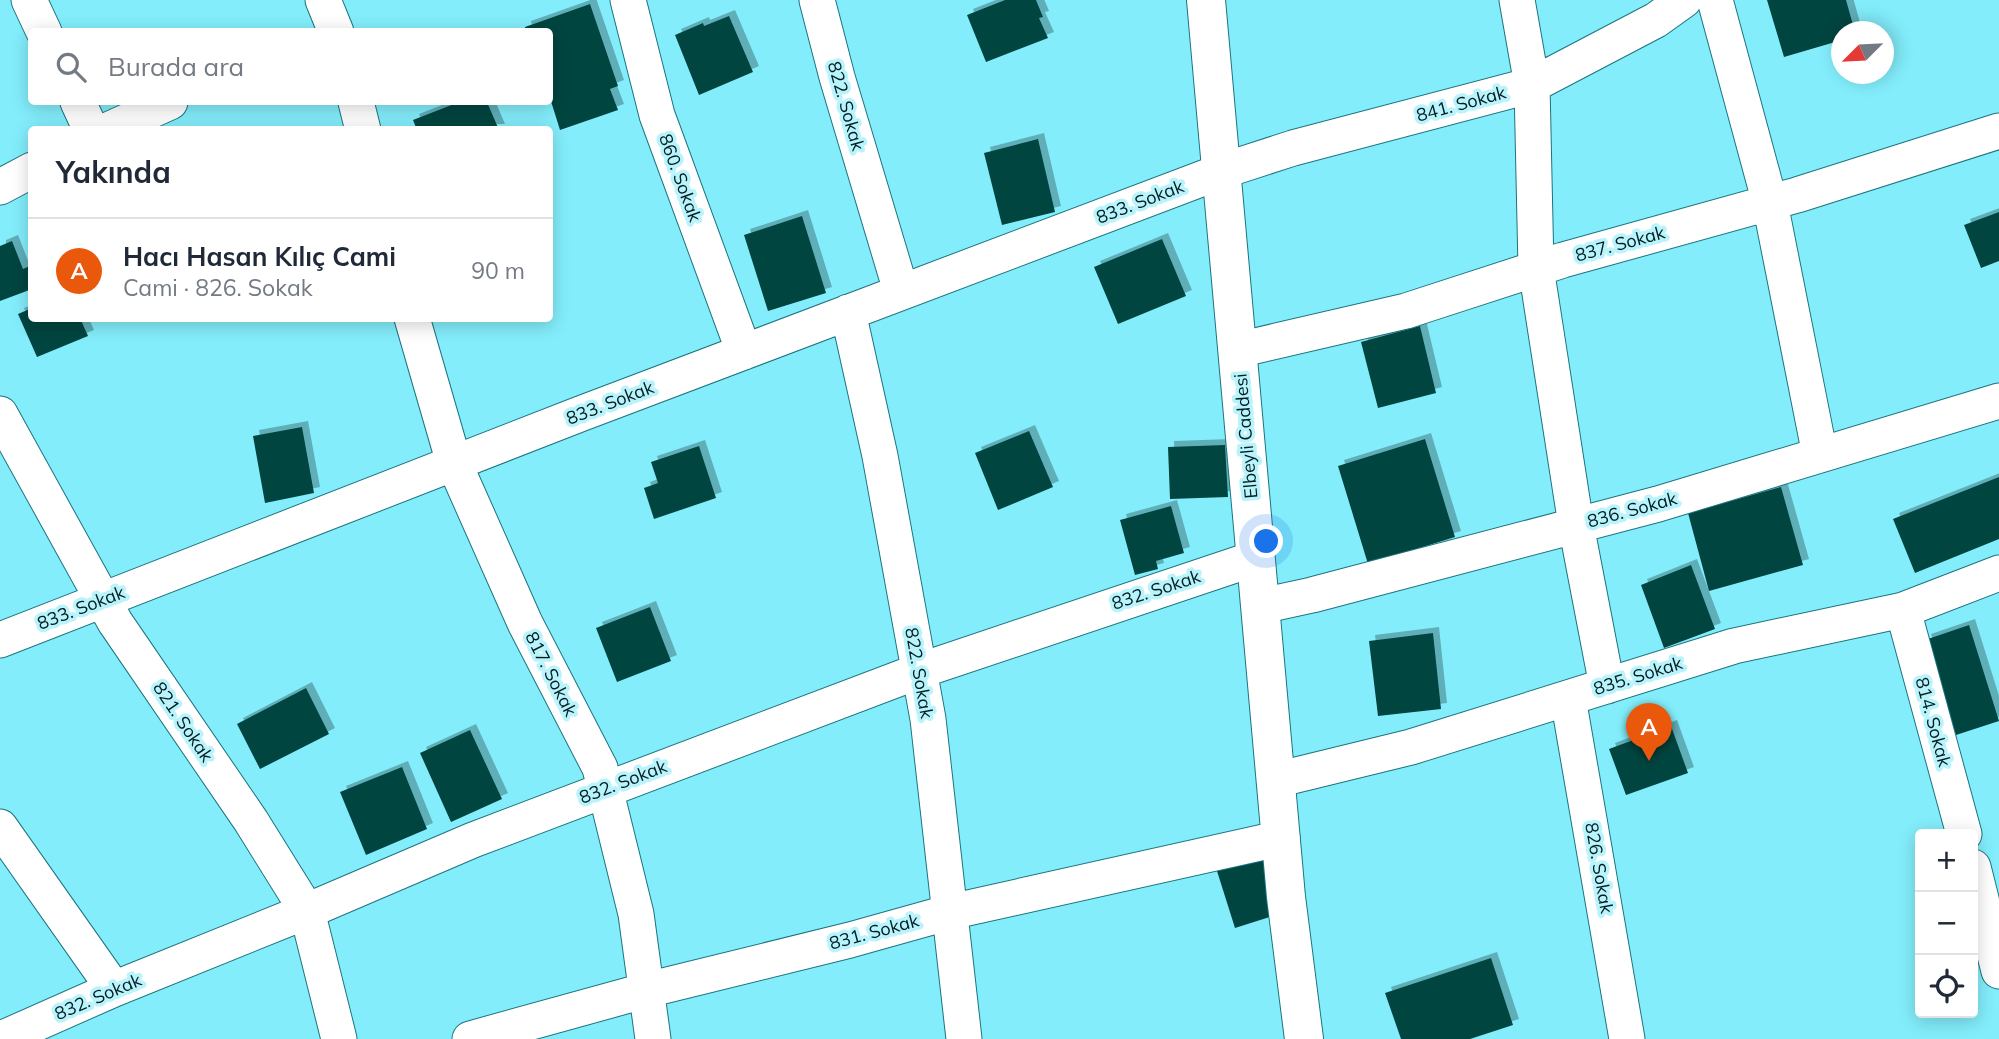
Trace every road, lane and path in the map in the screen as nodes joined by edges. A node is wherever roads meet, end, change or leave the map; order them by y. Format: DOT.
graph roads {
  1 [pos="29,0"];
  2 [pos="628,0"];
  3 [pos="817,0"];
  4 [pos="1206,0"];
  5 [pos="1517,0"];
  6 [pos="1684,0"];
  7 [pos="1715,0"];
  8 [pos="42,28"];
  9 [pos="1532,85"];
  10 [pos="79,105"];
  11 [pos="163,105"];
  12 [pos="357,105"];
  13 [pos="89,126"];
  14 [pos="117,126"];
  15 [pos="362,126"];
  16 [pos="1999,131"];
  17 [pos="1222,171"];
  18 [pos="28,172"];
  19 [pos="0,187"];
  20 [pos="1770,203"];
  21 [pos="1536,268"];
  22 [pos="901,291"];
  23 [pos="848,312"];
  24 [pos="413,322"];
  25 [pos="1238,350"];
  26 [pos="744,352"];
  27 [pos="1999,401"];
  28 [pos="0,414"];
  29 [pos="1820,455"];
  30 [pos="454,463"];
  31 [pos="1576,525"];
  32 [pos="1256,558"];
  33 [pos="1999,573"];
  34 [pos="102,600"];
  35 [pos="1261,606"];
  36 [pos="1903,610"];
  37 [pos="0,640"];
  38 [pos="919,671"];
  39 [pos="1607,686"];
  40 [pos="1568,698"];
  41 [pos="1276,780"];
  42 [pos="605,789"];
  43 [pos="0,827"];
  44 [pos="1963,829"];
  45 [pos="1282,838"];
  46 [pos="1978,887"];
  47 [pos="307,911"];
  48 [pos="950,912"];
  49 [pos="1999,971"];
  50 [pos="114,989"];
  51 [pos="647,990"];
  52 [pos="1,1039"];
  53 [pos="340,1039"];
  54 [pos="470,1039"];
  55 [pos="653,1039"];
  56 [pos="964,1039"];
  57 [pos="1304,1039"];
  58 [pos="1627,1039"];
  1 -- 8 [label="street"];
  2 -- 26 [label="street, 860. Sokak"];
  3 -- 22 [label="street, 822. Sokak"];
  4 -- 17 [label="street, Elbeyli Caddesi"];
  5 -- 9 [label="street"];
  6 -- 9 [label="street, 841. Sokak"];
  7 -- 20 [label="street"];
  9 -- 17 [label="street, 841. Sokak"];
  9 -- 21 [label="street"];
  10 -- 13 [label="street"];
  11 -- 14 [label="street"];
  12 -- 15 [label="street"];
  16 -- 20 [label="street, 837. Sokak"];
  17 -- 22 [label="street, 833. Sokak"];
  17 -- 25 [label="street, Elbeyli Caddesi"];
  18 -- 19 [label="street"];
  20 -- 21 [label="street, 837. Sokak"];
  20 -- 29 [label="street"];
  21 -- 25 [label="street, 837. Sokak"];
  21 -- 31 [label="street"];
  22 -- 23 [label="street, 833. Sokak"];
  23 -- 26 [label="street, 833. Sokak"];
  23 -- 38 [label="street, 822. Sokak"];
  24 -- 30 [label="street, 817. Sokak"];
  25 -- 32 [label="street, Elbeyli Caddesi"];
  26 -- 30 [label="street, 833. Sokak"];
  27 -- 29 [label="street, 836. Sokak"];
  28 -- 34 [label="street, 821. Sokak"];
  29 -- 31 [label="street, 836. Sokak"];
  30 -- 34 [label="street, 833. Sokak"];
  30 -- 42 [label="street, 817. Sokak"];
  31 -- 35 [label="street, 836. Sokak"];
  31 -- 39 [label="street"];
  32 -- 35 [label="street, Elbeyli Caddesi"];
  32 -- 38 [label="street, 832. Sokak"];
  33 -- 36 [label="street, 835. Sokak"];
  34 -- 37 [label="street, 833. Sokak"];
  34 -- 47 [label="street, 821. Sokak"];
  35 -- 41 [label="street, Elbeyli Caddesi"];
  36 -- 39 [label="street, 835. Sokak"];
  36 -- 44 [label="street, 814. Sokak"];
  38 -- 42 [label="street, 832. Sokak"];
  38 -- 48 [label="street, 822. Sokak"];
  39 -- 40 [label="street, 835. Sokak"];
  40 -- 41 [label="street, 835. Sokak"];
  40 -- 58 [label="street, 826. Sokak"];
  41 -- 45 [label="street, Elbeyli Caddesi"];
  42 -- 47 [label="street, 832. Sokak"];
  42 -- 51 [label="street, 817. Sokak"];
  43 -- 50 [label="street"];
  45 -- 48 [label="street, 831. Sokak"];
  45 -- 57 [label="street, Elbeyli Caddesi"];
  46 -- 49 [label="street"];
  47 -- 50 [label="street, 832. Sokak"];
  47 -- 53 [label="street, 821. Sokak"];
  48 -- 51 [label="street, 831. Sokak"];
  48 -- 56 [label="street, 822. Sokak"];
  50 -- 52 [label="street, 832. Sokak"];
  51 -- 54 [label="street, 831. Sokak"];
  51 -- 55 [label="street, 817. Sokak"];
}
